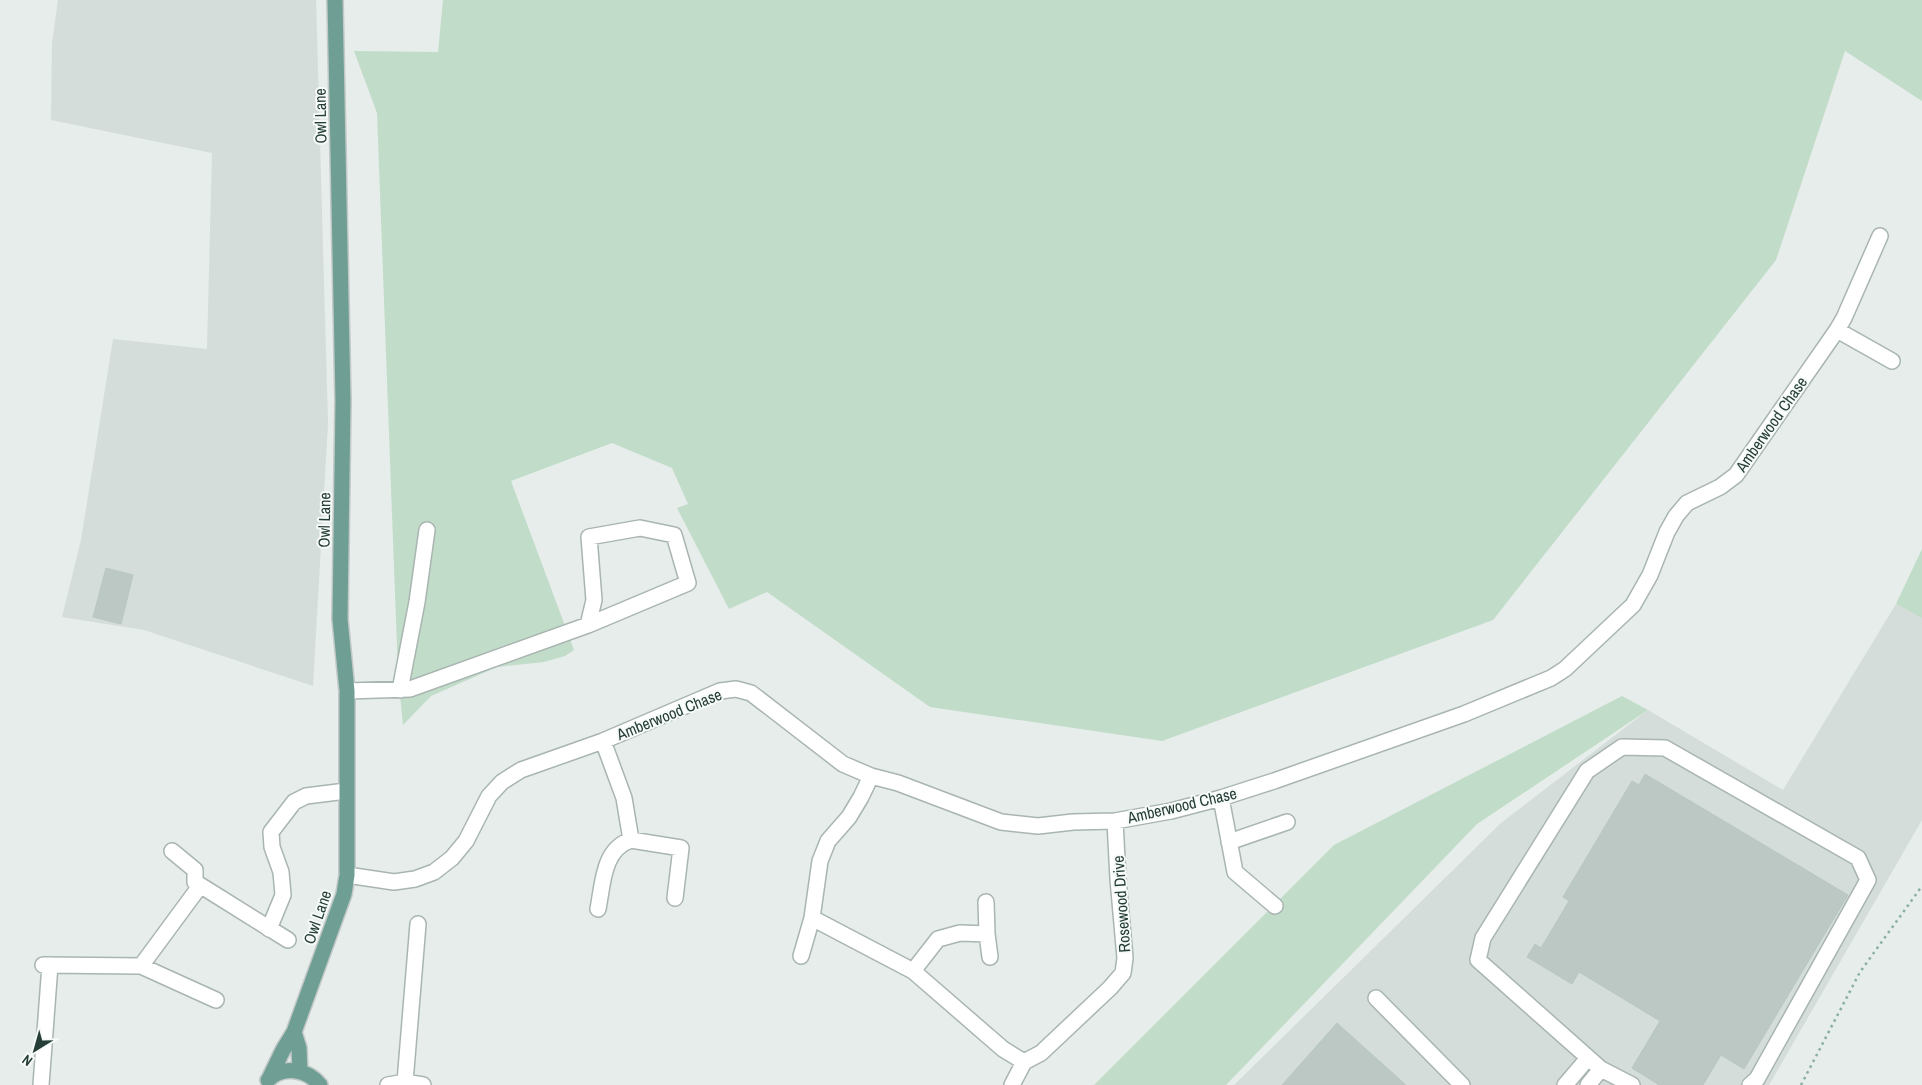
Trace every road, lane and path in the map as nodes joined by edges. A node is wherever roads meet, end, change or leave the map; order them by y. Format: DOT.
graph roads {
  1 [pos="335,0"];
  2 [pos="1880,236"];
  3 [pos="1837,330"];
  4 [pos="1892,360"];
  5 [pos="427,530"];
  6 [pos="588,625"];
  7 [pos="400,690"];
  8 [pos="347,692"];
  9 [pos="603,740"];
  10 [pos="871,776"];
  11 [pos="346,791"];
  12 [pos="1221,798"];
  13 [pos="1115,821"];
  14 [pos="1287,822"];
  15 [pos="632,840"];
  16 [pos="1229,842"];
  17 [pos="172,851"];
  18 [pos="346,875"];
  19 [pos="200,886"];
  20 [pos="1922,886"];
  21 [pos="675,898"];
  22 [pos="986,902"];
  23 [pos="1275,906"];
  24 [pos="598,909"];
  25 [pos="812,918"];
  26 [pos="418,924"];
  27 [pos="269,929"];
  28 [pos="987,934"];
  29 [pos="288,940"];
  30 [pos="801,956"];
  31 [pos="990,957"];
  32 [pos="142,966"];
  33 [pos="913,972"];
  34 [pos="1376,998"];
  35 [pos="216,1000"];
  36 [pos="294,1032"];
  37 [pos="1588,1058"];
  38 [pos="1024,1062"];
  39 [pos="1601,1069"];
  40 [pos="300,1072"];
  41 [pos="266,1082"];
  42 [pos="405,1084"];
  43 [pos="41,1085"];
  44 [pos="320,1085"];
  45 [pos="388,1085"];
  46 [pos="423,1085"];
  47 [pos="1012,1085"];
  48 [pos="1462,1085"];
  49 [pos="1565,1085"];
  50 [pos="1588,1085"];
  51 [pos="1632,1085"];
  52 [pos="1750,1085"];
  53 [pos="1801,1085"];
  1 -- 8 [label="main road, Owl Lane"];
  2 -- 3 [label="street, Amberwood Chase"];
  3 -- 4 [label="street"];
  3 -- 12 [label="street, Amberwood Chase"];
  5 -- 7 [label="street"];
  6 -- 6 [label="street"];
  6 -- 7 [label="street"];
  7 -- 8 [label="street"];
  8 -- 11 [label="main road, Owl Lane"];
  9 -- 10 [label="street, Amberwood Chase"];
  9 -- 15 [label="street"];
  9 -- 18 [label="street, Amberwood Chase"];
  10 -- 13 [label="street, Amberwood Chase"];
  10 -- 25 [label="street"];
  11 -- 18 [label="main road, Owl Lane"];
  11 -- 27 [label="street"];
  12 -- 13 [label="street, Amberwood Chase"];
  12 -- 16 [label="street"];
  13 -- 38 [label="street, Rosewood Drive"];
  14 -- 16 [label="street"];
  15 -- 21 [label="street"];
  15 -- 24 [label="street"];
  16 -- 23 [label="street"];
  17 -- 19 [label="street"];
  18 -- 36 [label="main road, Owl Lane"];
  19 -- 27 [label="street"];
  19 -- 32 [label="street"];
  20 -- 53 [label="path"];
  22 -- 28 [label="street"];
  25 -- 30 [label="street"];
  25 -- 33 [label="street"];
  26 -- 42 [label="street"];
  27 -- 29 [label="street"];
  28 -- 31 [label="street"];
  28 -- 33 [label="street"];
  32 -- 35 [label="street"];
  32 -- 43 [label="street"];
  33 -- 38 [label="street"];
  34 -- 48 [label="street"];
  36 -- 40 [label="main road"];
  36 -- 41 [label="main road, Owl Lane"];
  37 -- 39 [label="street"];
  37 -- 49 [label="street"];
  37 -- 52 [label="street"];
  38 -- 47 [label="street"];
  39 -- 50 [label="street"];
  39 -- 51 [label="street"];
  40 -- 41 [label="main road, Owl Lane"];
  40 -- 44 [label="main road"];
  42 -- 45 [label="street"];
  42 -- 46 [label="street"];
}
